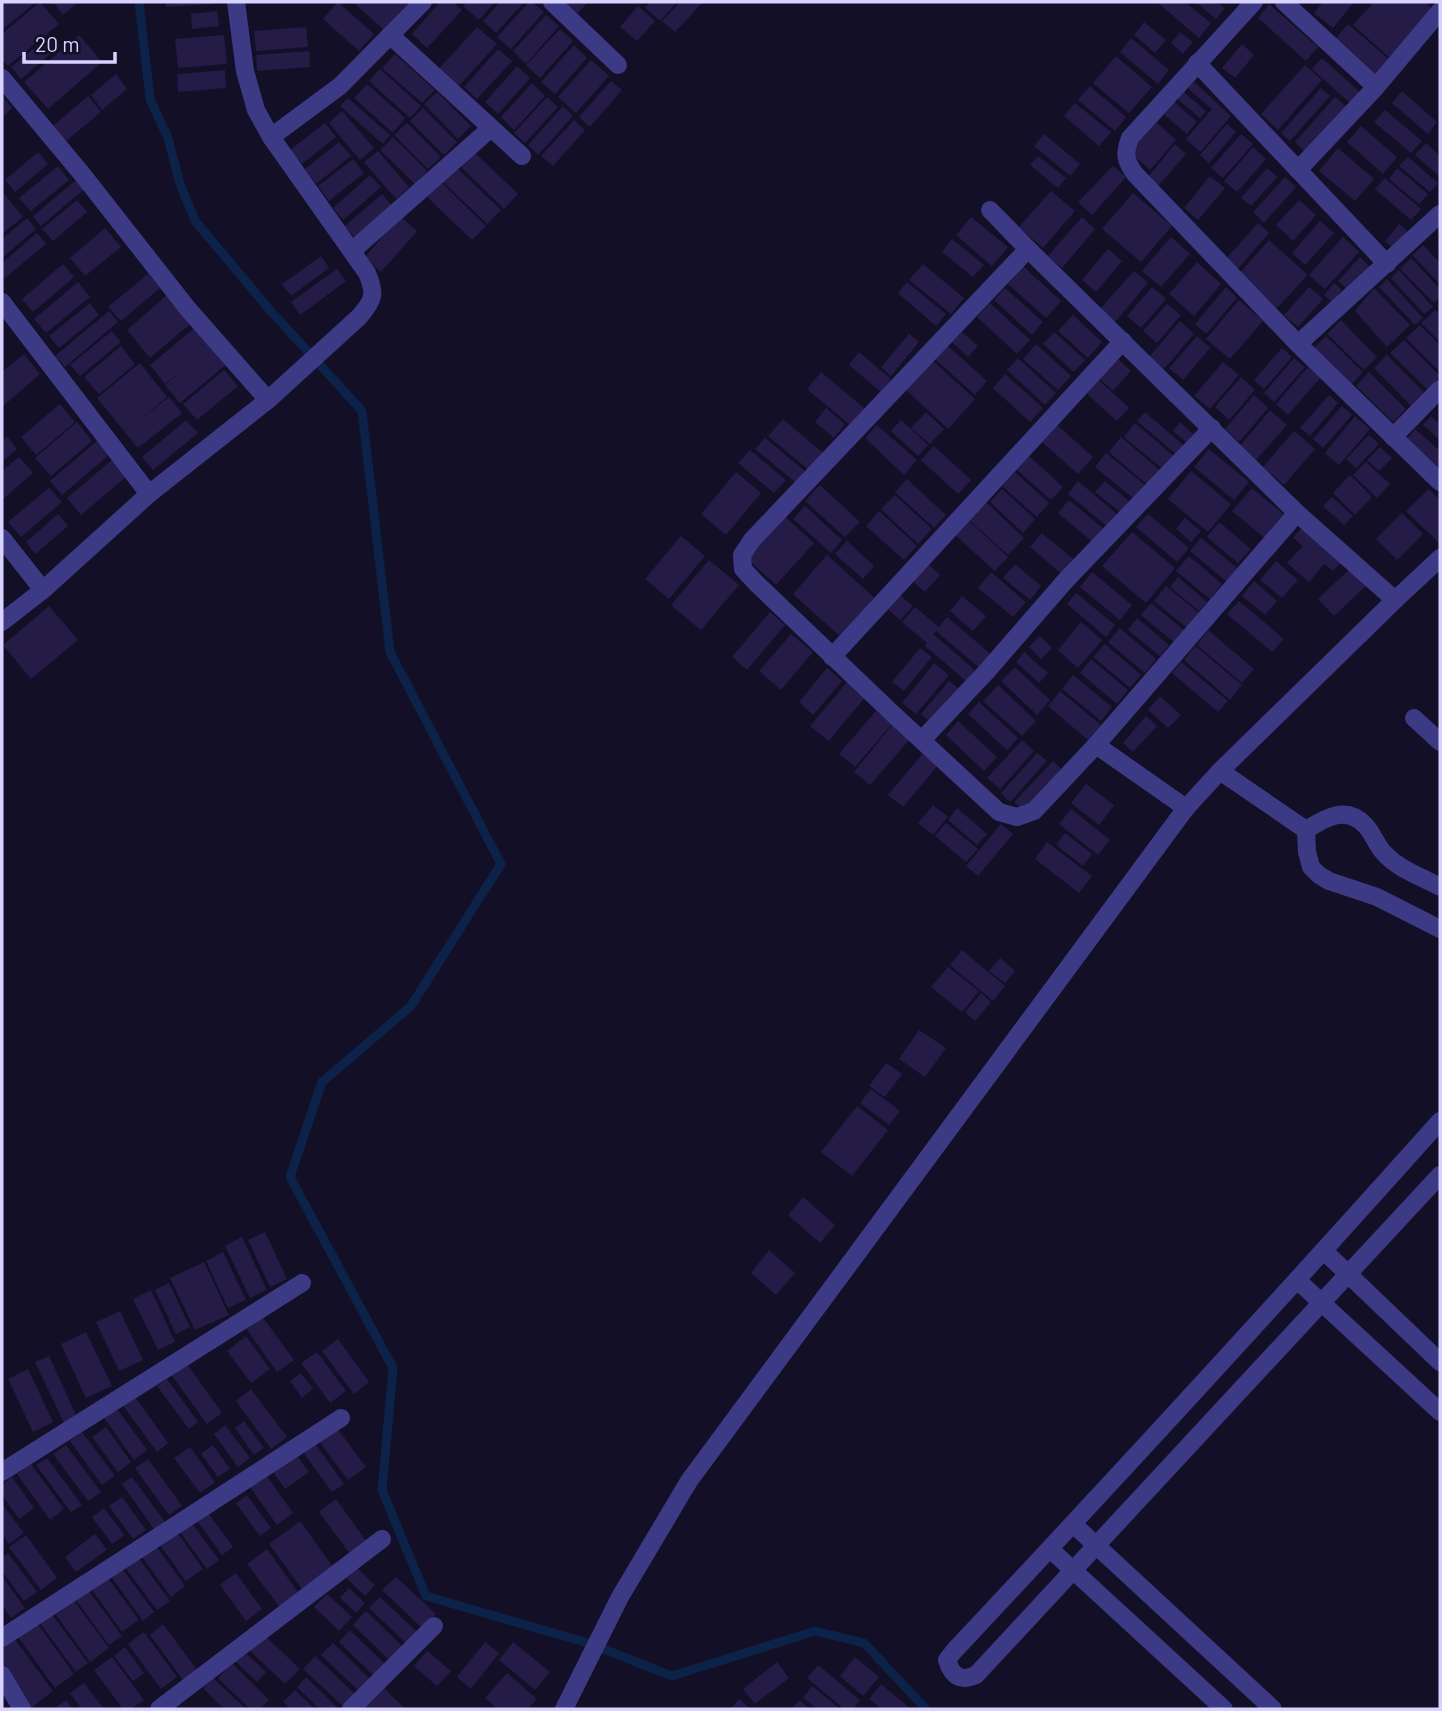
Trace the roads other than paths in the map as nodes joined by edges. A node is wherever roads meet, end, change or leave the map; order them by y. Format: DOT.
graph roads {
  1 [pos="236,2"];
  2 [pos="423,2"];
  3 [pos="552,2"];
  4 [pos="1254,2"];
  5 [pos="1284,2"];
  6 [pos="1440,10"];
  7 [pos="390,35"];
  8 [pos="1197,63"];
  9 [pos="618,65"];
  10 [pos="2,78"];
  11 [pos="1376,87"];
  12 [pos="491,128"];
  13 [pos="271,137"];
  14 [pos="522,156"];
  15 [pos="1298,170"];
  16 [pos="990,210"];
  17 [pos="1440,214"];
  18 [pos="1028,249"];
  19 [pos="352,251"];
  20 [pos="1387,264"];
  21 [pos="2,302"];
  22 [pos="1123,341"];
  23 [pos="1298,344"];
  24 [pos="1440,389"];
  25 [pos="268,400"];
  26 [pos="1212,428"];
  27 [pos="1393,437"];
  28 [pos="1440,482"];
  29 [pos="149,494"];
  30 [pos="1297,513"];
  31 [pos="2,538"];
  32 [pos="1440,558"];
  33 [pos="43,590"];
  34 [pos="1395,600"];
  35 [pos="2,622"];
  36 [pos="832,657"];
  37 [pos="1413,718"];
  38 [pos="922,740"];
  39 [pos="1440,742"];
  40 [pos="1097,745"];
  41 [pos="1220,771"];
  42 [pos="1186,808"];
  43 [pos="1306,830"];
  44 [pos="1440,887"];
  45 [pos="1440,929"];
  46 [pos="1440,1121"];
  47 [pos="1440,1175"];
  48 [pos="1324,1251"];
  49 [pos="1348,1275"];
  50 [pos="1297,1280"];
  51 [pos="302,1283"];
  52 [pos="1321,1303"];
  53 [pos="1440,1362"];
  54 [pos="1440,1412"];
  55 [pos="341,1418"];
  56 [pos="2,1472"];
  57 [pos="1073,1524"];
  58 [pos="382,1539"];
  59 [pos="1095,1546"];
  60 [pos="1050,1549"];
  61 [pos="1073,1570"];
  62 [pos="434,1626"];
  63 [pos="2,1638"];
  64 [pos="2,1675"];
  65 [pos="22,1709"];
  66 [pos="159,1709"];
  67 [pos="351,1709"];
  68 [pos="565,1709"];
  69 [pos="1224,1709"];
  70 [pos="1273,1709"];
  1 -- 13 [label="street"];
  2 -- 7 [label="street"];
  3 -- 9 [label="street"];
  4 -- 8 [label="street"];
  5 -- 11 [label="street"];
  6 -- 11 [label="street"];
  7 -- 12 [label="street"];
  7 -- 13 [label="street"];
  8 -- 15 [label="street"];
  8 -- 23 [label="street"];
  10 -- 25 [label="street"];
  11 -- 15 [label="street"];
  12 -- 14 [label="street"];
  12 -- 19 [label="street"];
  13 -- 19 [label="street"];
  15 -- 20 [label="street"];
  16 -- 18 [label="street"];
  17 -- 20 [label="street"];
  18 -- 22 [label="street"];
  18 -- 36 [label="street"];
  19 -- 25 [label="street"];
  20 -- 23 [label="street"];
  21 -- 29 [label="street"];
  22 -- 26 [label="street"];
  22 -- 36 [label="street"];
  23 -- 27 [label="street"];
  24 -- 27 [label="street"];
  25 -- 29 [label="street"];
  26 -- 30 [label="street"];
  26 -- 38 [label="street"];
  27 -- 28 [label="street"];
  29 -- 33 [label="street"];
  30 -- 34 [label="street"];
  30 -- 40 [label="street"];
  31 -- 33 [label="street"];
  32 -- 34 [label="street"];
  33 -- 35 [label="street"];
  34 -- 41 [label="street"];
  36 -- 38 [label="street"];
  37 -- 39 [label="street"];
  38 -- 40 [label="street"];
  40 -- 42 [label="street"];
  41 -- 42 [label="street"];
  41 -- 43 [label="street"];
  42 -- 68 [label="street"];
  43 -- 44 [label="street"];
  43 -- 45 [label="street"];
  46 -- 48 [label="street"];
  47 -- 49 [label="street"];
  48 -- 49 [label="street"];
  48 -- 50 [label="street"];
  49 -- 52 [label="street"];
  49 -- 53 [label="street"];
  50 -- 52 [label="street"];
  50 -- 57 [label="street"];
  51 -- 56 [label="street"];
  52 -- 54 [label="street"];
  52 -- 59 [label="street"];
  55 -- 63 [label="street"];
  57 -- 59 [label="street"];
  57 -- 60 [label="street"];
  58 -- 66 [label="street"];
  59 -- 61 [label="street"];
  59 -- 70 [label="street"];
  60 -- 61 [label="street"];
  60 -- 61 [label="street"];
  61 -- 69 [label="street"];
  62 -- 67 [label="street"];
  64 -- 65 [label="street"];
}
